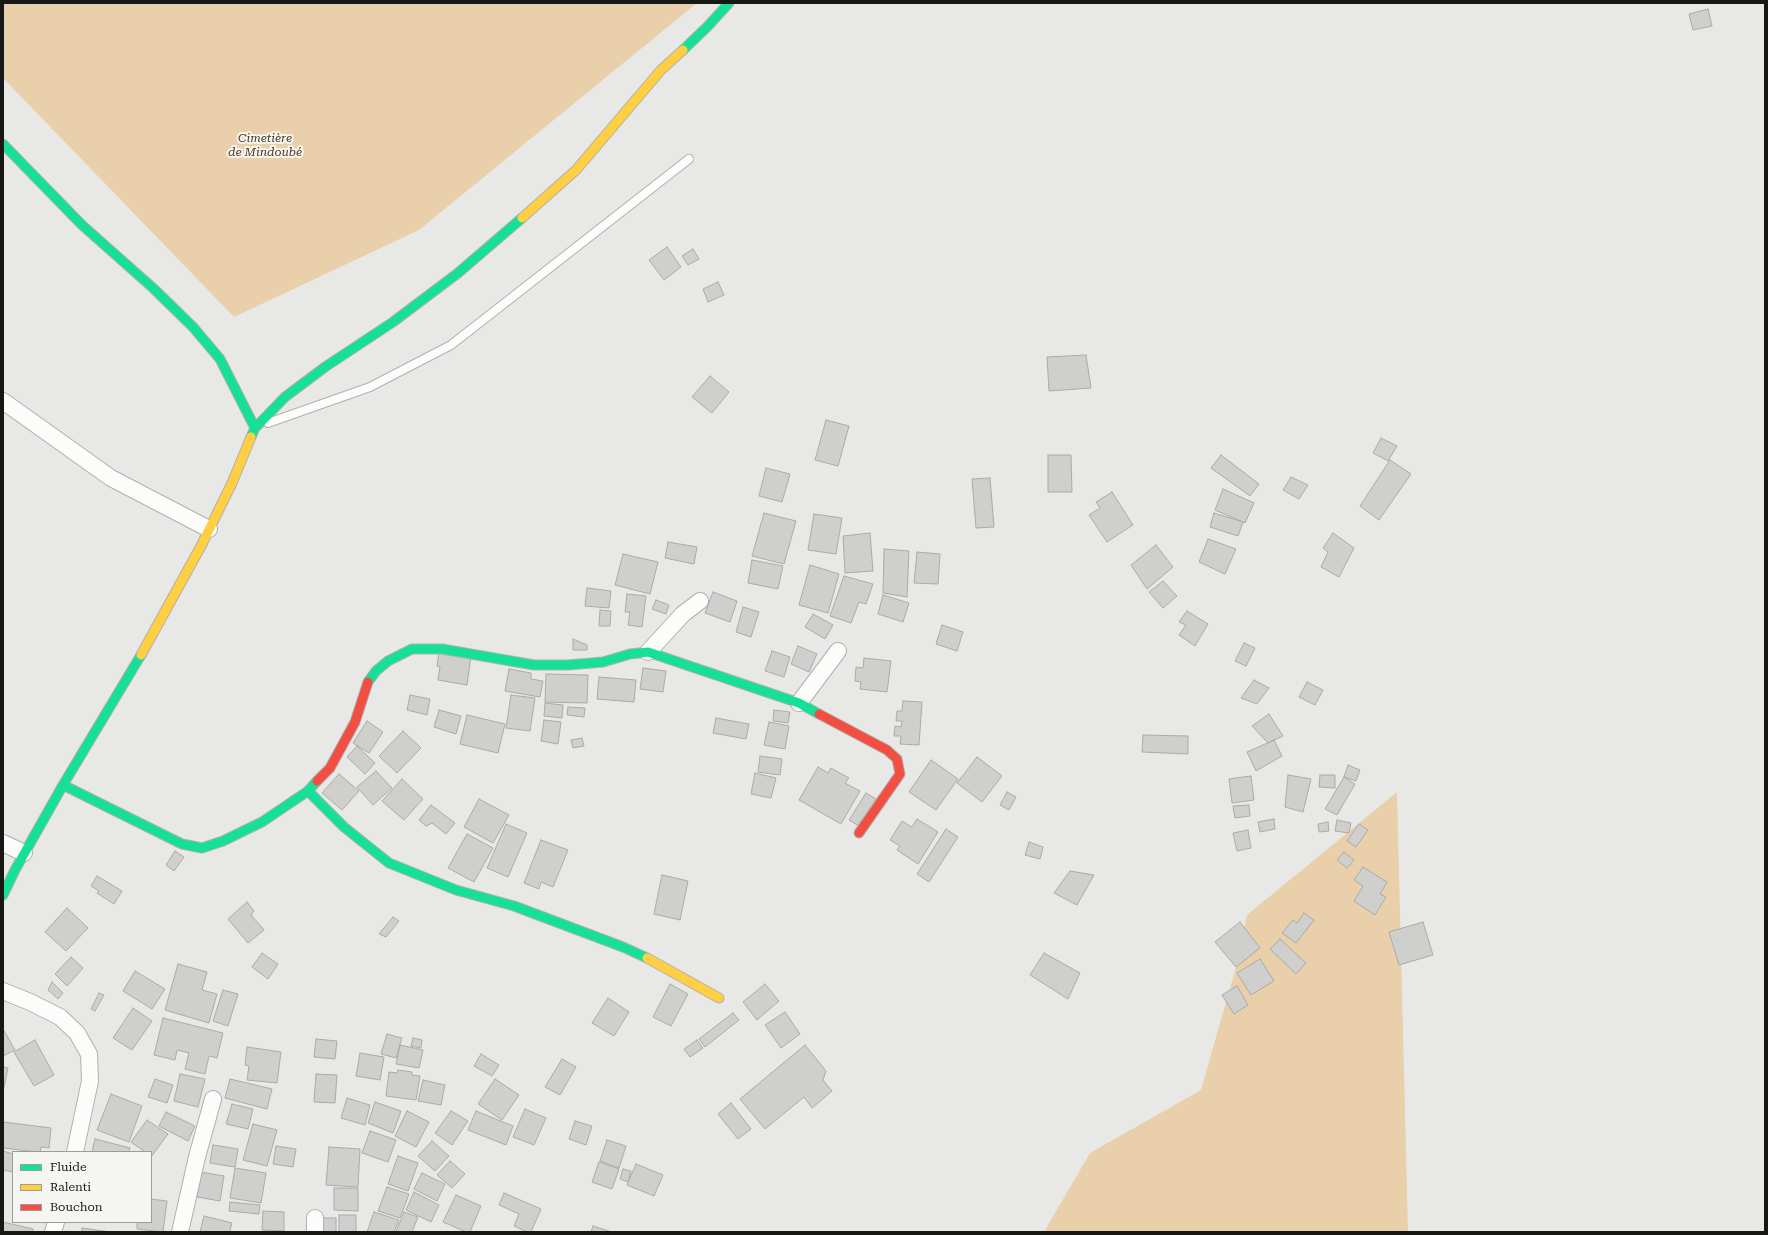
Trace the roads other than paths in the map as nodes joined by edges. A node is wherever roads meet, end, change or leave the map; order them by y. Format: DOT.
graph roads {
  1 [pos="729,3"];
  2 [pos="3,144"];
  3 [pos="689,159"];
  4 [pos="3,401"];
  5 [pos="255,428"];
  6 [pos="209,529"];
  7 [pos="700,601"];
  8 [pos="838,651"];
  9 [pos="648,652"];
  10 [pos="799,703"];
  11 [pos="63,785"];
  12 [pos="308,791"];
  13 [pos="859,833"];
  14 [pos="3,843"];
  15 [pos="24,854"];
  16 [pos="3,895"];
  17 [pos="3,991"];
  18 [pos="719,998"];
  19 [pos="213,1100"];
  20 [pos="75,1151"];
  21 [pos="180,1232"];
  1 -- 5 [label="street"];
  2 -- 5 [label="street"];
  3 -- 5 [label="lane"];
  4 -- 6 [label="street"];
  5 -- 6 [label="street"];
  6 -- 11 [label="street"];
  7 -- 9 [label="street"];
  8 -- 10 [label="street"];
  9 -- 10 [label="street"];
  9 -- 12 [label="street"];
  10 -- 13 [label="street"];
  11 -- 12 [label="street"];
  11 -- 15 [label="street"];
  12 -- 18 [label="street"];
  14 -- 15 [label="street"];
  15 -- 16 [label="street"];
  17 -- 20 [label="street"];
  19 -- 21 [label="street"];
}
